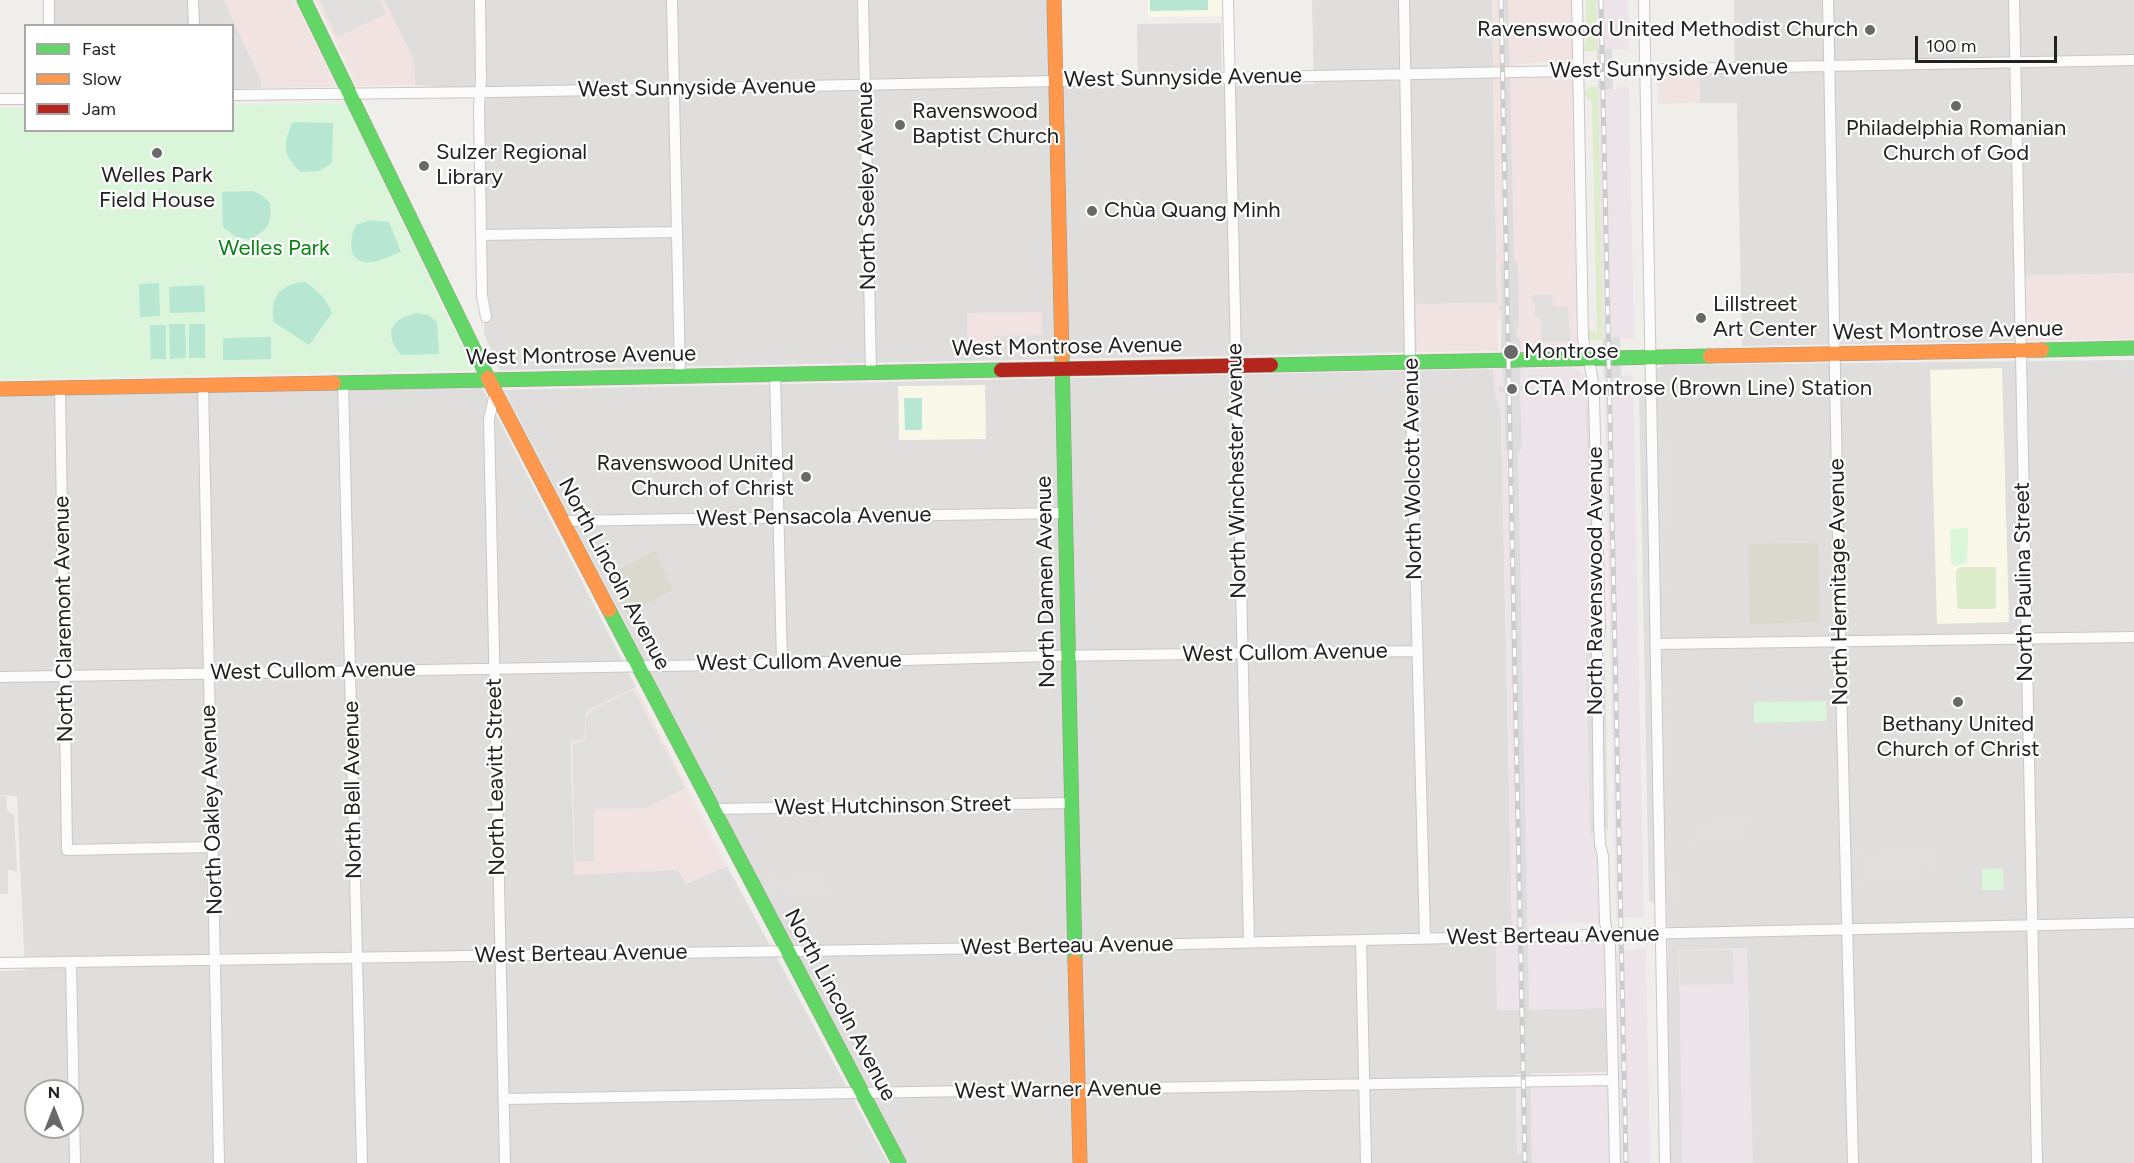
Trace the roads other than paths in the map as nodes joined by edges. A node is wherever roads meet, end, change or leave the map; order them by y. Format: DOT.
graph roads {
  1 [pos="49,0"];
  2 [pos="194,0"];
  3 [pos="304,0"];
  4 [pos="480,0"];
  5 [pos="672,0"];
  6 [pos="863,0"];
  7 [pos="1054,0"];
  8 [pos="1228,0"];
  9 [pos="1404,0"];
  10 [pos="1577,0"];
  11 [pos="1644,0"];
  12 [pos="1828,0"];
  13 [pos="2014,0"];
  14 [pos="49,24"];
  15 [pos="194,24"];
  16 [pos="2134,60"];
  17 [pos="2015,62"];
  18 [pos="1829,66"];
  19 [pos="1645,69"];
  20 [pos="1579,70"];
  21 [pos="1405,74"];
  22 [pos="1228,78"];
  23 [pos="1056,81"];
  24 [pos="864,85"];
  25 [pos="674,88"];
  26 [pos="480,92"];
  27 [pos="348,93"];
  28 [pos="234,95"];
  29 [pos="0,99"];
  30 [pos="24,99"];
  31 [pos="676,232"];
  32 [pos="481,235"];
  33 [pos="486,317"];
  34 [pos="2134,348"];
  35 [pos="2019,351"];
  36 [pos="1835,354"];
  37 [pos="1652,358"];
  38 [pos="1587,359"];
  39 [pos="1410,362"];
  40 [pos="1234,365"];
  41 [pos="1062,368"];
  42 [pos="871,371"];
  43 [pos="775,373"];
  44 [pos="680,375"];
  45 [pos="488,379"];
  46 [pos="343,382"];
  47 [pos="203,384"];
  48 [pos="60,387"];
  49 [pos="0,388"];
  50 [pos="495,393"];
  51 [pos="1065,513"];
  52 [pos="778,518"];
  53 [pos="562,521"];
  54 [pos="2134,637"];
  55 [pos="2026,639"];
  56 [pos="1840,641"];
  57 [pos="1656,644"];
  58 [pos="1417,651"];
  59 [pos="1242,653"];
  60 [pos="1069,656"];
  61 [pos="782,663"];
  62 [pos="639,665"];
  63 [pos="494,668"];
  64 [pos="350,670"];
  65 [pos="208,673"];
  66 [pos="64,676"];
  67 [pos="0,677"];
  68 [pos="1072,803"];
  69 [pos="713,809"];
  70 [pos="213,847"];
  71 [pos="2134,923"];
  72 [pos="2032,926"];
  73 [pos="1847,929"];
  74 [pos="1662,933"];
  75 [pos="1608,935"];
  76 [pos="1425,938"];
  77 [pos="1360,940"];
  78 [pos="1249,942"];
  79 [pos="1075,946"];
  80 [pos="788,951"];
  81 [pos="500,955"];
  82 [pos="357,957"];
  83 [pos="215,959"];
  84 [pos="71,962"];
  85 [pos="0,963"];
  86 [pos="1613,1080"];
  87 [pos="1364,1085"];
  88 [pos="1078,1089"];
  89 [pos="863,1093"];
  90 [pos="504,1099"];
  91 [pos="75,1163"];
  92 [pos="219,1163"];
  93 [pos="362,1163"];
  94 [pos="505,1163"];
  95 [pos="899,1163"];
  96 [pos="1080,1163"];
  97 [pos="1365,1163"];
  98 [pos="1615,1163"];
  99 [pos="1665,1163"];
  100 [pos="1853,1163"];
  101 [pos="2037,1163"];
  1 -- 14 [label="street"];
  2 -- 15 [label="street"];
  3 -- 27 [label="main road, North Lincoln Avenue"];
  4 -- 26 [label="street"];
  5 -- 25 [label="street"];
  6 -- 24 [label="street, North Seeley Avenue"];
  7 -- 23 [label="main road, North Damen Avenue"];
  8 -- 22 [label="street, North Winchester Avenue"];
  9 -- 21 [label="street, North Wolcott Avenue"];
  10 -- 20 [label="street, North Ravenswood Avenue"];
  11 -- 19 [label="street"];
  12 -- 18 [label="street, North Hermitage Avenue"];
  13 -- 17 [label="street, North Paulina Street"];
  16 -- 17 [label="street, West Sunnyside Avenue"];
  17 -- 18 [label="street, West Sunnyside Avenue"];
  17 -- 35 [label="street, North Paulina Street"];
  18 -- 19 [label="street, West Sunnyside Avenue"];
  18 -- 36 [label="street, North Hermitage Avenue"];
  19 -- 20 [label="street, West Sunnyside Avenue"];
  19 -- 37 [label="street"];
  20 -- 21 [label="street, West Sunnyside Avenue"];
  20 -- 38 [label="street, North Ravenswood Avenue"];
  21 -- 22 [label="street, West Sunnyside Avenue"];
  21 -- 39 [label="street, North Wolcott Avenue"];
  22 -- 23 [label="street, West Sunnyside Avenue"];
  22 -- 40 [label="street, North Winchester Avenue"];
  23 -- 24 [label="street, West Sunnyside Avenue"];
  23 -- 41 [label="main road, North Damen Avenue"];
  24 -- 25 [label="street, West Sunnyside Avenue"];
  24 -- 42 [label="street, North Seeley Avenue"];
  25 -- 26 [label="street, West Sunnyside Avenue"];
  25 -- 31 [label="street"];
  26 -- 27 [label="street, West Sunnyside Avenue"];
  26 -- 32 [label="street"];
  27 -- 28 [label="street, West Sunnyside Avenue"];
  27 -- 45 [label="main road, North Lincoln Avenue"];
  29 -- 30 [label="street"];
  31 -- 32 [label="street"];
  31 -- 44 [label="street"];
  32 -- 33 [label="street"];
  34 -- 35 [label="main road, West Montrose Avenue"];
  35 -- 36 [label="main road, West Montrose Avenue"];
  35 -- 55 [label="street, North Paulina Street"];
  36 -- 37 [label="main road, West Montrose Avenue"];
  36 -- 56 [label="street, North Hermitage Avenue"];
  37 -- 38 [label="main road, West Montrose Avenue"];
  37 -- 57 [label="street"];
  38 -- 39 [label="main road, West Montrose Avenue"];
  38 -- 75 [label="street, North Ravenswood Avenue"];
  39 -- 40 [label="main road, West Montrose Avenue"];
  39 -- 58 [label="street, North Wolcott Avenue"];
  40 -- 41 [label="main road, West Montrose Avenue"];
  40 -- 59 [label="street, North Winchester Avenue"];
  41 -- 42 [label="main road, West Montrose Avenue"];
  41 -- 51 [label="main road, North Damen Avenue"];
  42 -- 43 [label="main road, West Montrose Avenue"];
  43 -- 44 [label="main road, West Montrose Avenue"];
  43 -- 52 [label="street"];
  44 -- 45 [label="main road, West Montrose Avenue"];
  45 -- 46 [label="main road, West Montrose Avenue"];
  45 -- 50 [label="main road, North Lincoln Avenue"];
  46 -- 47 [label="main road, West Montrose Avenue"];
  46 -- 64 [label="street, North Bell Avenue"];
  47 -- 48 [label="main road, West Montrose Avenue"];
  47 -- 65 [label="street, North Oakley Avenue"];
  48 -- 49 [label="main road, West Montrose Avenue"];
  48 -- 66 [label="street, North Claremont Avenue"];
  50 -- 53 [label="main road, North Lincoln Avenue"];
  50 -- 63 [label="street, North Leavitt Street"];
  51 -- 52 [label="street, West Pensacola Avenue"];
  51 -- 60 [label="main road, North Damen Avenue"];
  52 -- 53 [label="street, West Pensacola Avenue"];
  52 -- 61 [label="street"];
  53 -- 62 [label="main road, North Lincoln Avenue"];
  54 -- 55 [label="street"];
  55 -- 56 [label="street"];
  55 -- 72 [label="street, North Paulina Street"];
  56 -- 57 [label="street"];
  56 -- 73 [label="street, North Hermitage Avenue"];
  57 -- 74 [label="street"];
  58 -- 59 [label="street, West Cullom Avenue"];
  58 -- 76 [label="street, North Wolcott Avenue"];
  59 -- 60 [label="street, West Cullom Avenue"];
  59 -- 78 [label="street, North Winchester Avenue"];
  60 -- 61 [label="street, West Cullom Avenue"];
  60 -- 68 [label="main road, North Damen Avenue"];
  61 -- 62 [label="street, West Cullom Avenue"];
  62 -- 63 [label="street, West Cullom Avenue"];
  62 -- 69 [label="main road, North Lincoln Avenue"];
  63 -- 64 [label="street, West Cullom Avenue"];
  63 -- 81 [label="street, North Leavitt Street"];
  64 -- 65 [label="street, West Cullom Avenue"];
  64 -- 82 [label="street, North Bell Avenue"];
  65 -- 66 [label="street, West Cullom Avenue"];
  65 -- 70 [label="street, North Oakley Avenue"];
  66 -- 67 [label="street, West Cullom Avenue"];
  66 -- 70 [label="street, North Claremont Avenue"];
  68 -- 69 [label="street, West Hutchinson Street"];
  68 -- 79 [label="main road, North Damen Avenue"];
  69 -- 80 [label="main road, North Lincoln Avenue"];
  70 -- 83 [label="street, North Oakley Avenue"];
  71 -- 72 [label="street, West Berteau Avenue"];
  72 -- 73 [label="street, West Berteau Avenue"];
  72 -- 101 [label="street, North Paulina Street"];
  73 -- 74 [label="street, West Berteau Avenue"];
  73 -- 100 [label="street, North Hermitage Avenue"];
  74 -- 75 [label="street, West Berteau Avenue"];
  74 -- 99 [label="street"];
  75 -- 76 [label="street, West Berteau Avenue"];
  75 -- 86 [label="street, North Ravenswood Avenue"];
  76 -- 77 [label="street, West Berteau Avenue"];
  77 -- 78 [label="street, West Berteau Avenue"];
  77 -- 87 [label="street"];
  78 -- 79 [label="street, West Berteau Avenue"];
  79 -- 80 [label="street, West Berteau Avenue"];
  79 -- 88 [label="main road, North Damen Avenue"];
  80 -- 81 [label="street, West Berteau Avenue"];
  80 -- 89 [label="main road, North Lincoln Avenue"];
  81 -- 82 [label="street, West Berteau Avenue"];
  81 -- 90 [label="street, North Leavitt Street"];
  82 -- 83 [label="street, West Berteau Avenue"];
  82 -- 93 [label="street, North Bell Avenue"];
  83 -- 84 [label="street, West Berteau Avenue"];
  83 -- 92 [label="street, North Oakley Avenue"];
  84 -- 85 [label="street, West Berteau Avenue"];
  84 -- 91 [label="street"];
  86 -- 87 [label="street, West Warner Avenue"];
  86 -- 98 [label="street, North Ravenswood Avenue"];
  87 -- 88 [label="street, West Warner Avenue"];
  87 -- 97 [label="street"];
  88 -- 89 [label="street, West Warner Avenue"];
  88 -- 96 [label="main road, North Damen Avenue"];
  89 -- 90 [label="street, West Warner Avenue"];
  89 -- 95 [label="main road, North Lincoln Avenue"];
  90 -- 94 [label="street, North Leavitt Street"];
}
